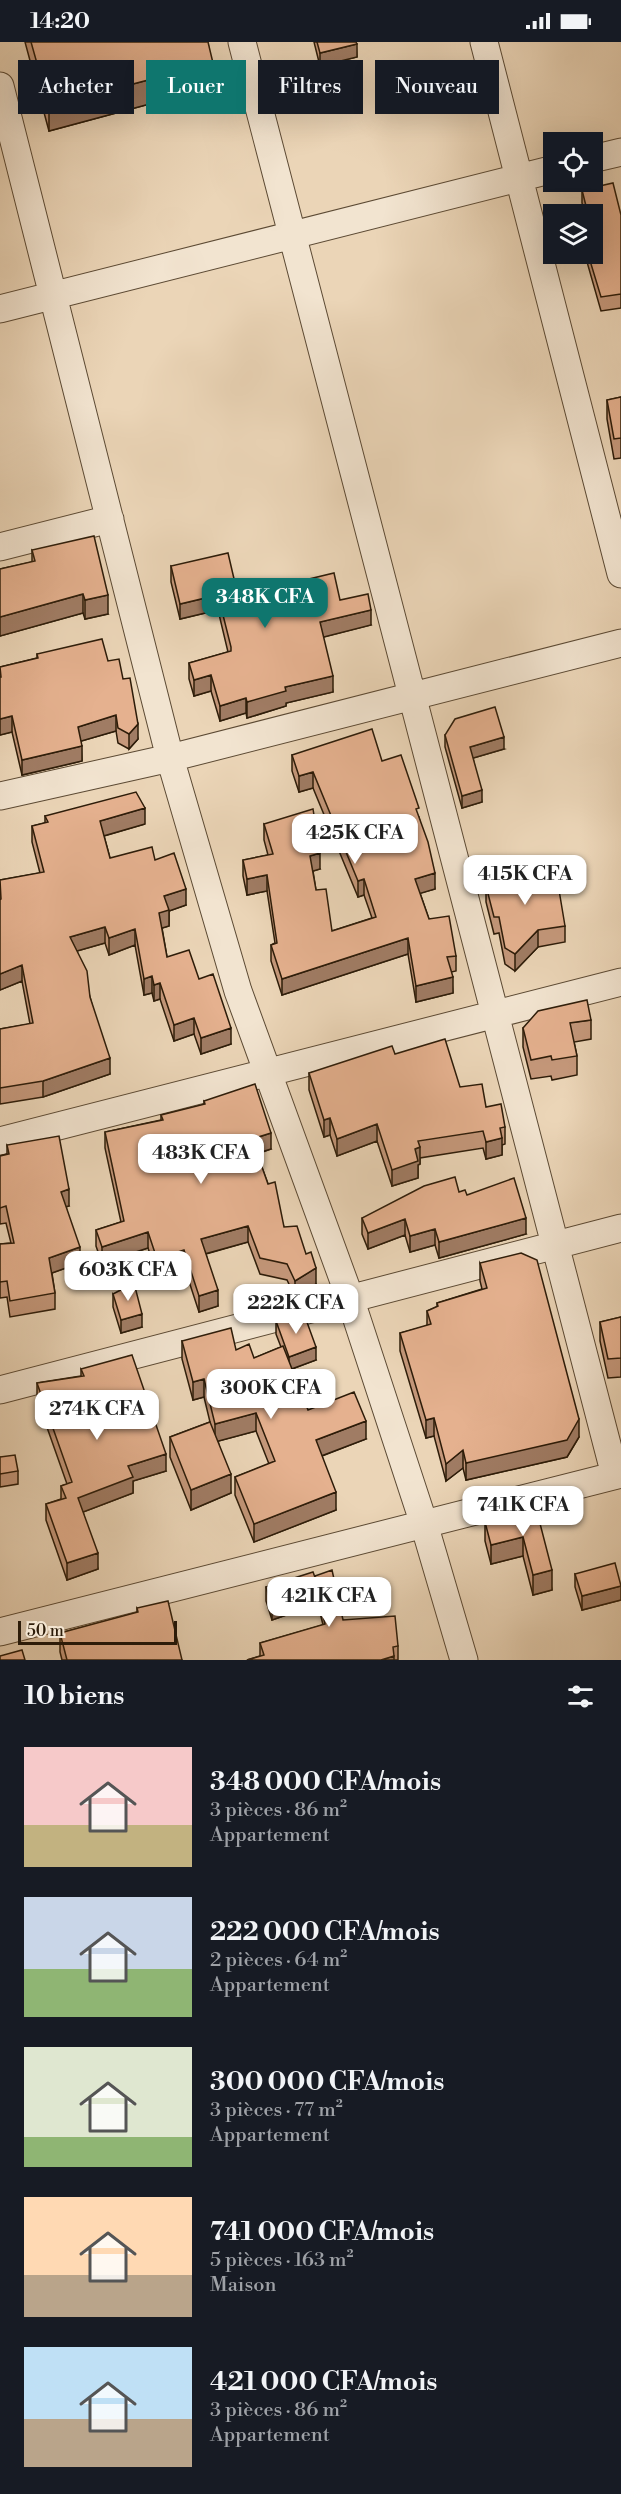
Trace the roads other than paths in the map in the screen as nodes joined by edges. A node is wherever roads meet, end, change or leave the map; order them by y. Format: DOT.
graph roads {
  1 [pos="242,42"];
  2 [pos="484,42"];
  3 [pos="0,87"];
  4 [pos="621,152"];
  5 [pos="8,154"];
  6 [pos="603,156"];
  7 [pos="543,172"];
  8 [pos="519,178"];
  9 [pos="292,236"];
  10 [pos="53,296"];
  11 [pos="0,309"];
  12 [pos="110,519"];
  13 [pos="0,547"];
  14 [pos="621,573"];
  15 [pos="621,643"];
  16 [pos="412,697"];
  17 [pos="170,758"];
  18 [pos="0,796"];
  19 [pos="621,982"];
  20 [pos="495,1014"];
  21 [pos="268,1072"];
  22 [pos="0,1141"];
  23 [pos="621,1227"];
  24 [pos="555,1245"];
  25 [pos="350,1298"];
  26 [pos="0,1390"];
  27 [pos="618,1474"];
  28 [pos="424,1524"];
  29 [pos="0,1632"];
  30 [pos="464,1660"];
  1 -- 9 [label="street"];
  2 -- 8 [label="street"];
  3 -- 5 [label="street"];
  4 -- 6 [label="street"];
  5 -- 10 [label="street"];
  7 -- 8 [label="street"];
  8 -- 9 [label="street"];
  8 -- 14 [label="street"];
  9 -- 10 [label="street"];
  9 -- 16 [label="street"];
  10 -- 11 [label="street"];
  10 -- 12 [label="street"];
  12 -- 13 [label="street"];
  12 -- 17 [label="street"];
  15 -- 16 [label="street"];
  16 -- 17 [label="street"];
  16 -- 20 [label="street"];
  17 -- 18 [label="street"];
  17 -- 21 [label="street"];
  19 -- 20 [label="street"];
  20 -- 21 [label="street"];
  20 -- 24 [label="street"];
  21 -- 22 [label="street"];
  21 -- 25 [label="street"];
  23 -- 24 [label="street"];
  24 -- 25 [label="street"];
  24 -- 27 [label="street"];
  25 -- 26 [label="street"];
  25 -- 28 [label="street"];
  27 -- 28 [label="street"];
  28 -- 29 [label="street"];
  28 -- 30 [label="street"];
}
